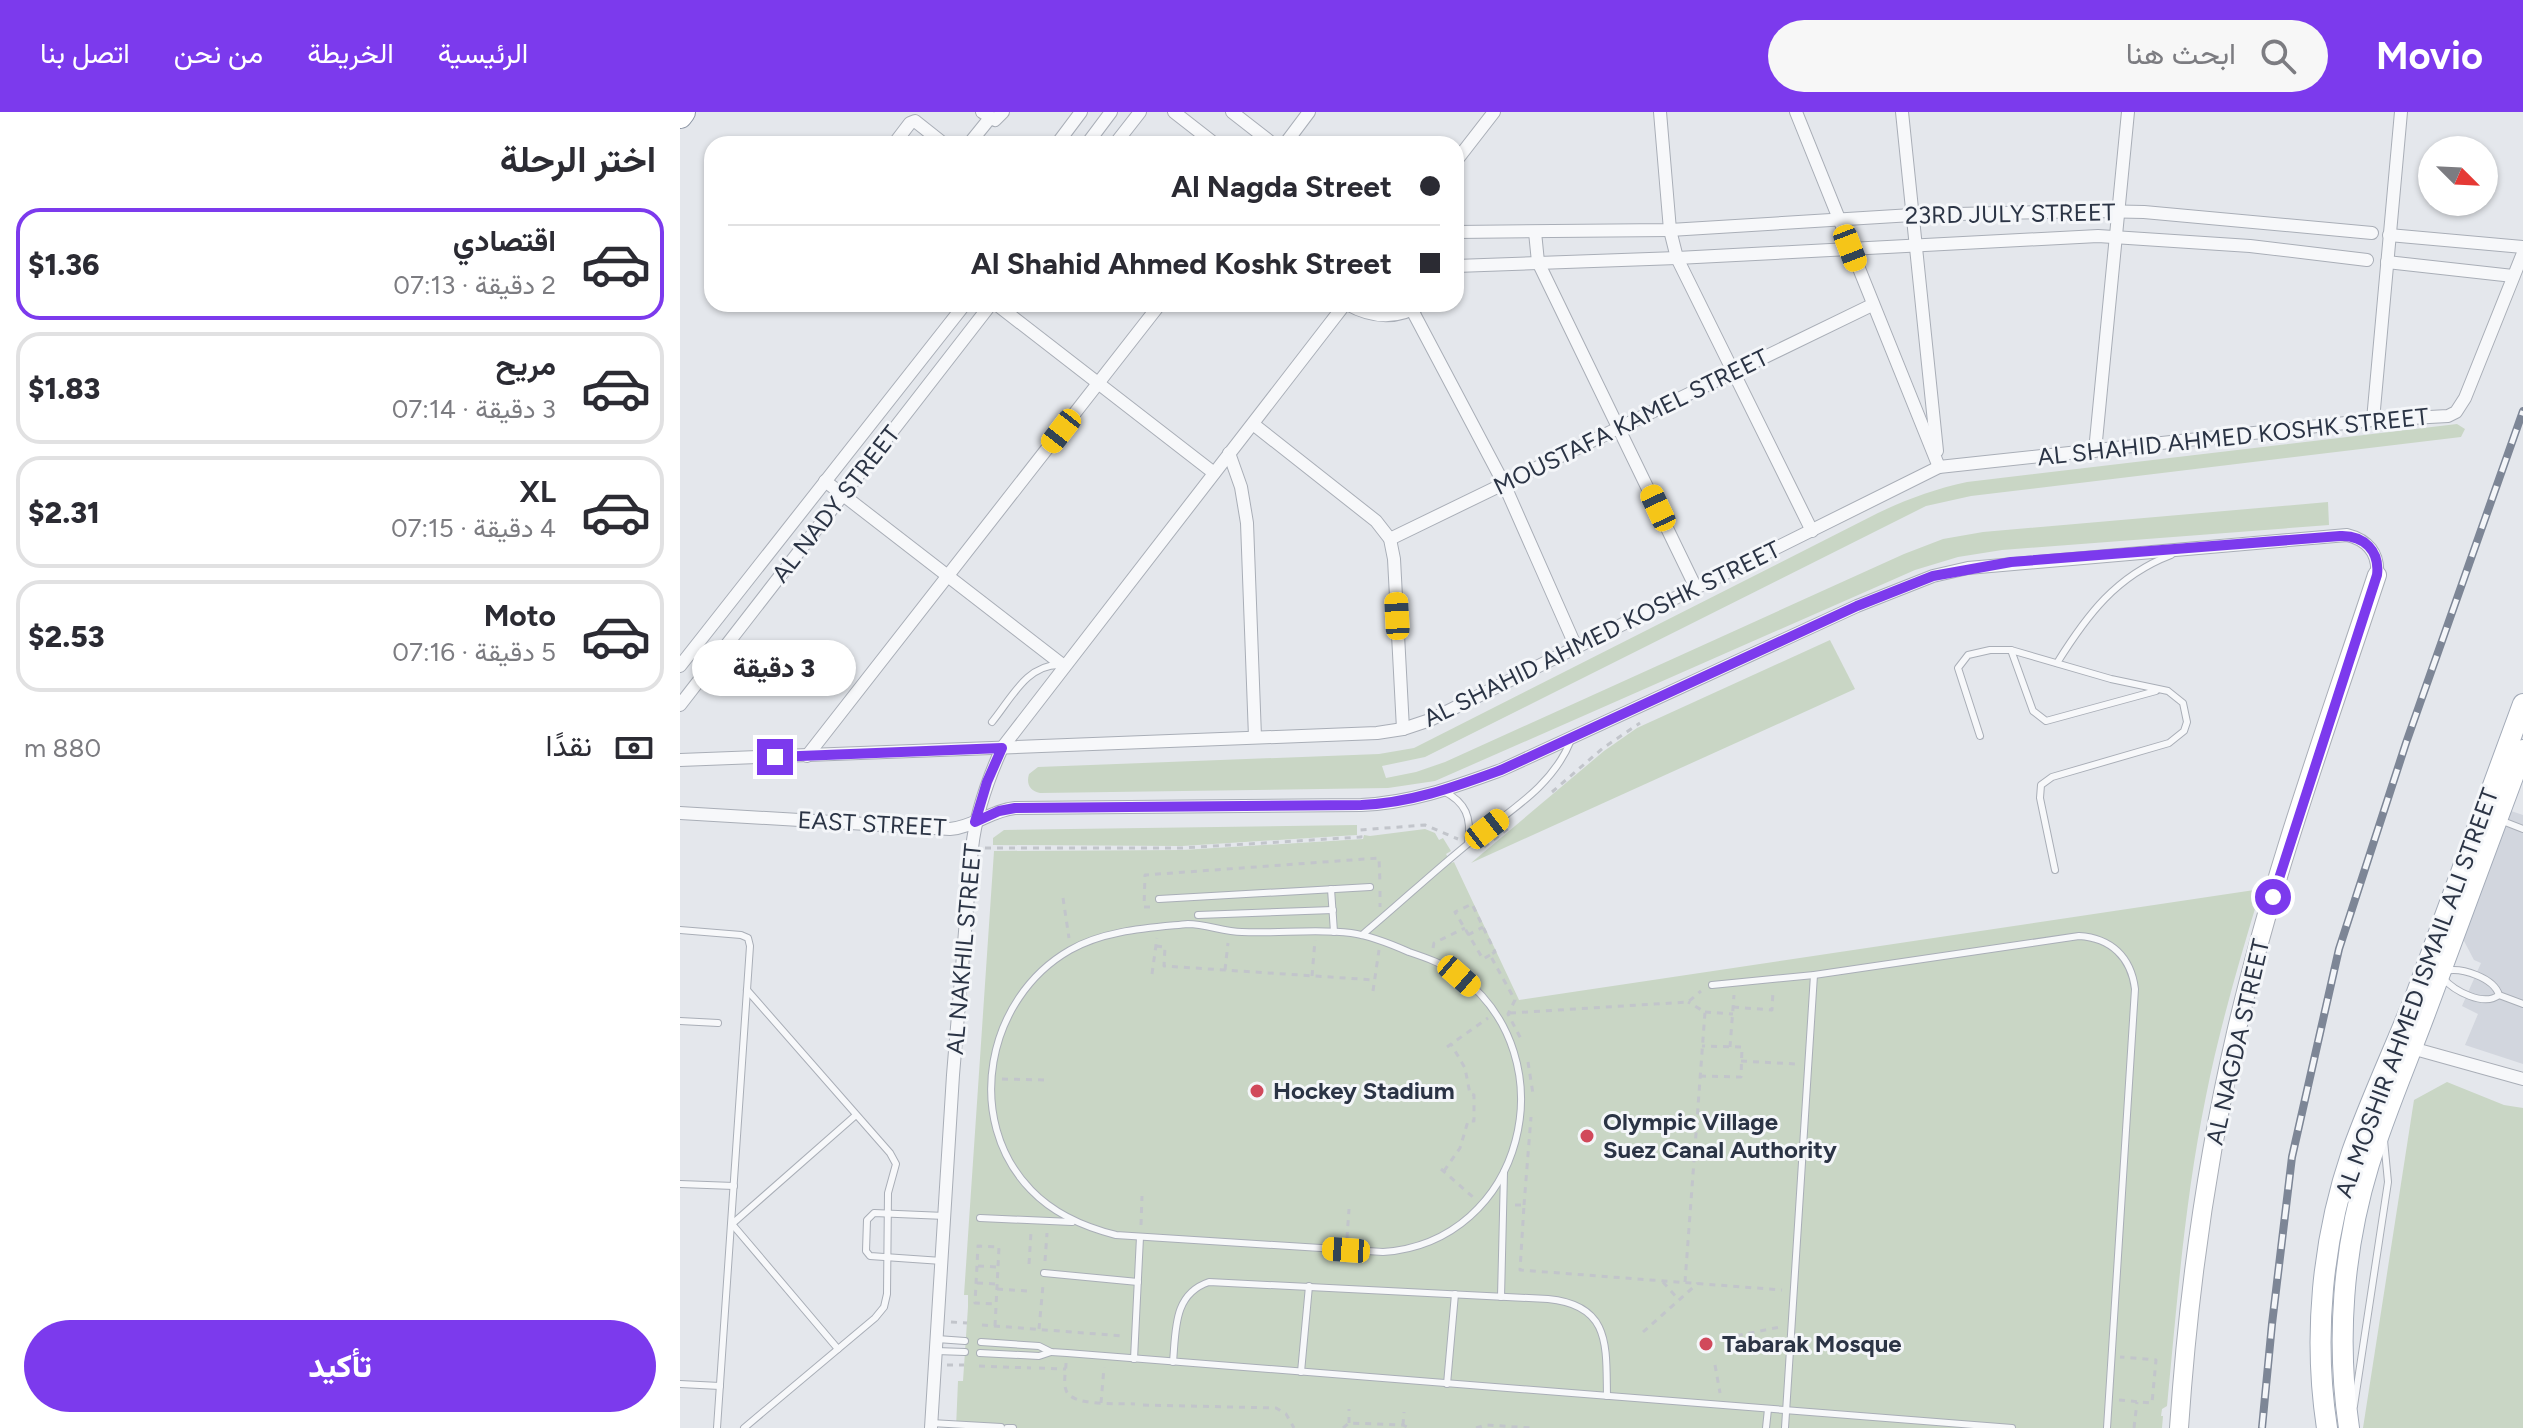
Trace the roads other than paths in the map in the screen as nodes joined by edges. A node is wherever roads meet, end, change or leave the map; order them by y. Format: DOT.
graph roads {
  1 [pos="1003,112"];
  2 [pos="1081,112"];
  3 [pos="1111,112"];
  4 [pos="1140,112"];
  5 [pos="1174,112"];
  6 [pos="1232,112"];
  7 [pos="1309,112"];
  8 [pos="1494,112"];
  9 [pos="1660,112"];
  10 [pos="1796,112"];
  11 [pos="1902,112"];
  12 [pos="2128,112"];
  13 [pos="2401,112"];
  14 [pos="986,115"];
  15 [pos="900,136"];
  16 [pos="934,136"];
  17 [pos="974,136"];
  18 [pos="1063,136"];
  19 [pos="1093,136"];
  20 [pos="1121,136"];
  21 [pos="1205,136"];
  22 [pos="1263,136"];
  23 [pos="1291,136"];
  24 [pos="1464,151"];
  25 [pos="2118,211"];
  26 [pos="1912,215"];
  27 [pos="1839,220"];
  28 [pos="2253,222"];
  29 [pos="1670,230"];
  30 [pos="1464,232"];
  31 [pos="1535,232"];
  32 [pos="2372,233"];
  33 [pos="2389,235"];
  34 [pos="2116,236"];
  35 [pos="1917,245"];
  36 [pos="2250,246"];
  37 [pos="2523,247"];
  38 [pos="1850,248"];
  39 [pos="2523,253"];
  40 [pos="1677,258"];
  41 [pos="2367,260"];
  42 [pos="1538,262"];
  43 [pos="2387,262"];
  44 [pos="1464,266"];
  45 [pos="2513,276"];
  46 [pos="1872,305"];
  47 [pos="959,312"];
  48 [pos="988,312"];
  49 [pos="1005,312"];
  50 [pos="1154,312"];
  51 [pos="1340,312"];
  52 [pos="1361,312"];
  53 [pos="1403,312"];
  54 [pos="1419,312"];
  55 [pos="1735,373"];
  56 [pos="1098,383"];
  57 [pos="2373,420"];
  58 [pos="1253,424"];
  59 [pos="1620,428"];
  60 [pos="2095,451"];
  61 [pos="1229,453"];
  62 [pos="1939,467"];
  63 [pos="1214,473"];
  64 [pos="825,481"];
  65 [pos="1504,484"];
  66 [pos="843,495"];
  67 [pos="1812,531"];
  68 [pos="1390,539"];
  69 [pos="2189,548"];
  70 [pos="2377,575"];
  71 [pos="948,576"];
  72 [pos="1696,588"];
  73 [pos="1576,647"];
  74 [pos="2011,650"];
  75 [pos="2057,663"];
  76 [pos="680,666"];
  77 [pos="1064,666"];
  78 [pos="2160,690"];
  79 [pos="2523,704"];
  80 [pos="680,705"];
  81 [pos="992,722"];
  82 [pos="1403,729"];
  83 [pos="1980,736"];
  84 [pos="1255,737"];
  85 [pos="1571,738"];
  86 [pos="1002,748"];
  87 [pos="2523,750"];
  88 [pos="807,756"];
  89 [pos="680,760"];
  90 [pos="1443,791"];
  91 [pos="680,813"];
  92 [pos="2491,817"];
  93 [pos="975,822"];
  94 [pos="2523,829"];
  95 [pos="1468,843"];
  96 [pos="2055,870"];
  97 [pos="1370,887"];
  98 [pos="1331,889"];
  99 [pos="1197,896"];
  100 [pos="1159,899"];
  101 [pos="1333,910"];
  102 [pos="1198,915"];
  103 [pos="1198,924"];
  104 [pos="680,930"];
  105 [pos="1334,932"];
  106 [pos="1362,935"];
  107 [pos="2432,972"];
  108 [pos="1814,975"];
  109 [pos="1712,985"];
  110 [pos="747,990"];
  111 [pos="2499,995"];
  112 [pos="2523,1004"];
  113 [pos="680,1021"];
  114 [pos="718,1023"];
  115 [pos="2404,1046"];
  116 [pos="2523,1079"];
  117 [pos="856,1115"];
  118 [pos="2382,1128"];
  119 [pos="1504,1171"];
  120 [pos="680,1184"];
  121 [pos="734,1186"];
  122 [pos="888,1213"];
  123 [pos="945,1216"];
  124 [pos="980,1218"];
  125 [pos="1076,1222"];
  126 [pos="732,1224"];
  127 [pos="1140,1237"];
  128 [pos="887,1258"];
  129 [pos="942,1261"];
  130 [pos="1044,1273"];
  131 [pos="1138,1282"];
  132 [pos="1309,1286"];
  133 [pos="1455,1294"];
  134 [pos="1501,1297"];
  135 [pos="965,1341"];
  136 [pos="981,1342"];
  137 [pos="936,1345"];
  138 [pos="838,1349"];
  139 [pos="965,1352"];
  140 [pos="1051,1352"];
  141 [pos="980,1353"];
  142 [pos="1134,1359"];
  143 [pos="1173,1362"];
  144 [pos="1301,1372"];
  145 [pos="680,1384"];
  146 [pos="1447,1384"];
  147 [pos="720,1386"];
  148 [pos="1607,1396"];
  149 [pos="1768,1409"];
  150 [pos="1786,1410"];
  151 [pos="1901,1419"];
  152 [pos="931,1425"];
  153 [pos="2349,1426"];
  154 [pos="1001,1427"];
  155 [pos="717,1428"];
  156 [pos="744,1428"];
  157 [pos="1766,1428"];
  158 [pos="1785,1428"];
  159 [pos="1901,1428"];
  160 [pos="2012,1428"];
  161 [pos="2107,1428"];
  162 [pos="2179,1428"];
  163 [pos="2327,1428"];
  1 -- 14 [label="street"];
  2 -- 18 [label="street"];
  3 -- 19 [label="street"];
  4 -- 20 [label="street"];
  5 -- 21 [label="street"];
  6 -- 22 [label="street"];
  7 -- 23 [label="street"];
  8 -- 24 [label="street"];
  9 -- 29 [label="street"];
  10 -- 27 [label="street"];
  11 -- 26 [label="street"];
  12 -- 25 [label="street"];
  13 -- 33 [label="street"];
  14 -- 17 [label="street"];
  15 -- 16 [label="street"];
  25 -- 26 [label="street, 23RD JULY STREET"];
  25 -- 28 [label="street, 23RD JULY STREET"];
  25 -- 34 [label="street"];
  26 -- 27 [label="street, 23RD JULY STREET"];
  26 -- 35 [label="street"];
  27 -- 29 [label="street, 23RD JULY STREET"];
  27 -- 38 [label="street"];
  28 -- 32 [label="street, 23RD JULY STREET"];
  28 -- 36 [label="street"];
  29 -- 31 [label="street, 23RD JULY STREET"];
  29 -- 40 [label="street"];
  30 -- 31 [label="street, 23RD JULY STREET"];
  31 -- 42 [label="street"];
  33 -- 37 [label="street"];
  33 -- 43 [label="street"];
  34 -- 35 [label="street, 23RD JULY STREET"];
  34 -- 36 [label="street, 23RD JULY STREET"];
  34 -- 60 [label="street"];
  35 -- 38 [label="street, 23RD JULY STREET"];
  35 -- 62 [label="street"];
  36 -- 41 [label="street, 23RD JULY STREET"];
  38 -- 40 [label="street, 23RD JULY STREET"];
  38 -- 46 [label="street"];
  39 -- 45 [label="street"];
  40 -- 42 [label="street, 23RD JULY STREET"];
  40 -- 55 [label="street"];
  42 -- 44 [label="street, 23RD JULY STREET"];
  42 -- 59 [label="street"];
  43 -- 45 [label="street"];
  43 -- 57 [label="street"];
  45 -- 57 [label="street, AL SHAHID AHMED KOSHK STREET"];
  46 -- 55 [label="street, MOUSTAFA KAMEL STREET"];
  46 -- 62 [label="street"];
  47 -- 64 [label="street, AL NADY STREET"];
  48 -- 66 [label="street, AL NADY STREET"];
  49 -- 56 [label="street"];
  50 -- 56 [label="street"];
  51 -- 58 [label="street, AL NAKHIL STREET"];
  52 -- 53 [label="street"];
  54 -- 65 [label="street"];
  55 -- 59 [label="street, MOUSTAFA KAMEL STREET"];
  55 -- 67 [label="street"];
  56 -- 63 [label="street"];
  56 -- 71 [label="street"];
  57 -- 60 [label="street, AL SHAHID AHMED KOSHK STREET"];
  58 -- 61 [label="street, AL NAKHIL STREET"];
  58 -- 68 [label="street"];
  59 -- 65 [label="street, MOUSTAFA KAMEL STREET"];
  59 -- 72 [label="street"];
  60 -- 62 [label="street, AL SHAHID AHMED KOSHK STREET"];
  61 -- 63 [label="street, AL NAKHIL STREET"];
  61 -- 84 [label="street"];
  62 -- 67 [label="street, AL SHAHID AHMED KOSHK STREET"];
  63 -- 77 [label="street, AL NAKHIL STREET"];
  64 -- 66 [label="street"];
  64 -- 76 [label="street, AL NADY STREET"];
  65 -- 68 [label="street, MOUSTAFA KAMEL STREET"];
  65 -- 73 [label="street"];
  66 -- 71 [label="street"];
  66 -- 80 [label="street, AL NADY STREET"];
  67 -- 72 [label="street, AL SHAHID AHMED KOSHK STREET"];
  68 -- 82 [label="street"];
  69 -- 70 [label="street, EAST STREET"];
  69 -- 75 [label="lane"];
  69 -- 85 [label="street, EAST STREET"];
  70 -- 162 [label="street, AL NAGDA STREET"];
  71 -- 77 [label="street"];
  71 -- 88 [label="street"];
  72 -- 73 [label="street, AL SHAHID AHMED KOSHK STREET"];
  73 -- 82 [label="street, AL SHAHID AHMED KOSHK STREET"];
  74 -- 75 [label="lane"];
  74 -- 78 [label="lane"];
  74 -- 83 [label="lane"];
  75 -- 78 [label="lane"];
  77 -- 81 [label="lane"];
  77 -- 86 [label="street, AL NAKHIL STREET"];
  78 -- 96 [label="lane"];
  79 -- 92 [label="main road, AL MOSHIR AHMED ISMAIL ALI STREET"];
  82 -- 84 [label="street, AL SHAHID AHMED KOSHK STREET"];
  84 -- 86 [label="street, AL SHAHID AHMED KOSHK STREET"];
  85 -- 90 [label="street, EAST STREET"];
  85 -- 95 [label="lane"];
  86 -- 88 [label="street, AL SHAHID AHMED KOSHK STREET"];
  86 -- 93 [label="street, AL NAKHIL STREET"];
  87 -- 92 [label="main road, AL MOSHIR AHMED ISMAIL ALI STREET"];
  88 -- 89 [label="street, AL SHAHID AHMED KOSHK STREET"];
  90 -- 93 [label="street, EAST STREET"];
  90 -- 95 [label="lane"];
  91 -- 93 [label="street, EAST STREET"];
  92 -- 94 [label="lane"];
  92 -- 107 [label="main road, AL MOSHIR AHMED ISMAIL ALI STREET"];
  93 -- 123 [label="street, AL NAKHIL STREET"];
  95 -- 106 [label="lane"];
  97 -- 98 [label="lane"];
  98 -- 99 [label="lane"];
  98 -- 101 [label="lane"];
  99 -- 100 [label="lane"];
  99 -- 102 [label="lane"];
  101 -- 102 [label="lane"];
  101 -- 105 [label="lane"];
  102 -- 103 [label="lane"];
  103 -- 105 [label="lane"];
  103 -- 125 [label="lane"];
  104 -- 110 [label="lane"];
  105 -- 106 [label="lane"];
  106 -- 119 [label="lane"];
  107 -- 111 [label="lane"];
  107 -- 111 [label="lane"];
  107 -- 115 [label="main road, AL MOSHIR AHMED ISMAIL ALI STREET"];
  108 -- 109 [label="lane"];
  108 -- 150 [label="lane"];
  108 -- 161 [label="lane"];
  110 -- 117 [label="lane"];
  110 -- 121 [label="lane"];
  111 -- 112 [label="lane"];
  113 -- 114 [label="lane"];
  115 -- 116 [label="street"];
  115 -- 118 [label="main road, AL MOSHIR AHMED ISMAIL ALI STREET"];
  115 -- 163 [label="main road, AL MOSHIR AHMED ISMAIL ALI STREET"];
  117 -- 122 [label="lane"];
  117 -- 126 [label="lane"];
  118 -- 153 [label="lane"];
  118 -- 153 [label="main road, AL MOSHIR AHMED ISMAIL ALI STREET"];
  119 -- 127 [label="lane"];
  119 -- 134 [label="lane"];
  120 -- 121 [label="lane"];
  121 -- 126 [label="lane"];
  122 -- 123 [label="lane"];
  122 -- 128 [label="lane"];
  122 -- 128 [label="lane"];
  123 -- 129 [label="street, AL NAKHIL STREET"];
  124 -- 125 [label="lane"];
  125 -- 127 [label="lane"];
  126 -- 138 [label="lane"];
  126 -- 147 [label="lane"];
  127 -- 131 [label="lane"];
  128 -- 129 [label="lane"];
  128 -- 138 [label="lane"];
  129 -- 137 [label="street, AL NAKHIL STREET"];
  130 -- 131 [label="lane"];
  131 -- 142 [label="lane"];
  132 -- 133 [label="lane"];
  132 -- 143 [label="lane"];
  132 -- 144 [label="lane"];
  133 -- 134 [label="lane"];
  133 -- 146 [label="lane"];
  134 -- 148 [label="lane"];
  135 -- 137 [label="lane"];
  136 -- 140 [label="lane"];
  137 -- 139 [label="lane"];
  137 -- 152 [label="street, AL NAKHIL STREET"];
  138 -- 156 [label="lane"];
  140 -- 141 [label="lane"];
  140 -- 142 [label="lane"];
  142 -- 143 [label="lane"];
  143 -- 144 [label="lane"];
  144 -- 146 [label="lane"];
  145 -- 147 [label="lane"];
  146 -- 148 [label="lane"];
  147 -- 155 [label="lane"];
  148 -- 149 [label="lane"];
  149 -- 150 [label="lane"];
  149 -- 157 [label="lane"];
  150 -- 151 [label="lane"];
  150 -- 158 [label="lane"];
  151 -- 159 [label="lane"];
  151 -- 160 [label="lane"];
  152 -- 154 [label="lane"];
}
